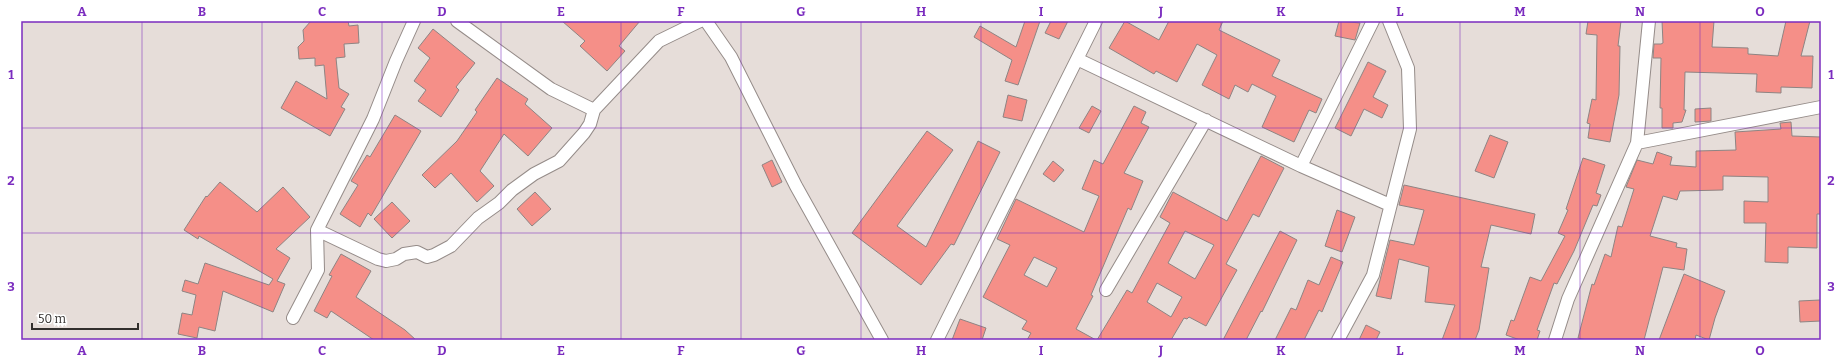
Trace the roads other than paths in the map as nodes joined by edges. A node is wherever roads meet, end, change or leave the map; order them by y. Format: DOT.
graph roads {
  1 [pos="414,21"];
  2 [pos="457,21"];
  3 [pos="700,21"];
  4 [pos="706,21"];
  5 [pos="1096,21"];
  6 [pos="1373,21"];
  7 [pos="1389,21"];
  8 [pos="1649,21"];
  9 [pos="1077,59"];
  10 [pos="1821,107"];
  11 [pos="594,110"];
  12 [pos="1206,120"];
  13 [pos="1637,143"];
  14 [pos="1301,166"];
  15 [pos="1390,205"];
  16 [pos="317,230"];
  17 [pos="1106,290"];
  18 [pos="293,318"];
  19 [pos="882,340"];
  20 [pos="937,340"];
  21 [pos="1338,340"];
  22 [pos="1555,340"];
  1 -- 16 [label="street"];
  2 -- 11 [label="street"];
  3 -- 11 [label="street"];
  4 -- 19 [label="street"];
  5 -- 9 [label="street"];
  6 -- 14 [label="street"];
  7 -- 15 [label="street"];
  8 -- 13 [label="street"];
  9 -- 12 [label="street"];
  9 -- 20 [label="street"];
  10 -- 13 [label="street"];
  11 -- 16 [label="street"];
  12 -- 14 [label="street"];
  12 -- 17 [label="street"];
  13 -- 22 [label="street"];
  14 -- 15 [label="street"];
  15 -- 21 [label="street"];
  16 -- 18 [label="street"];
}
